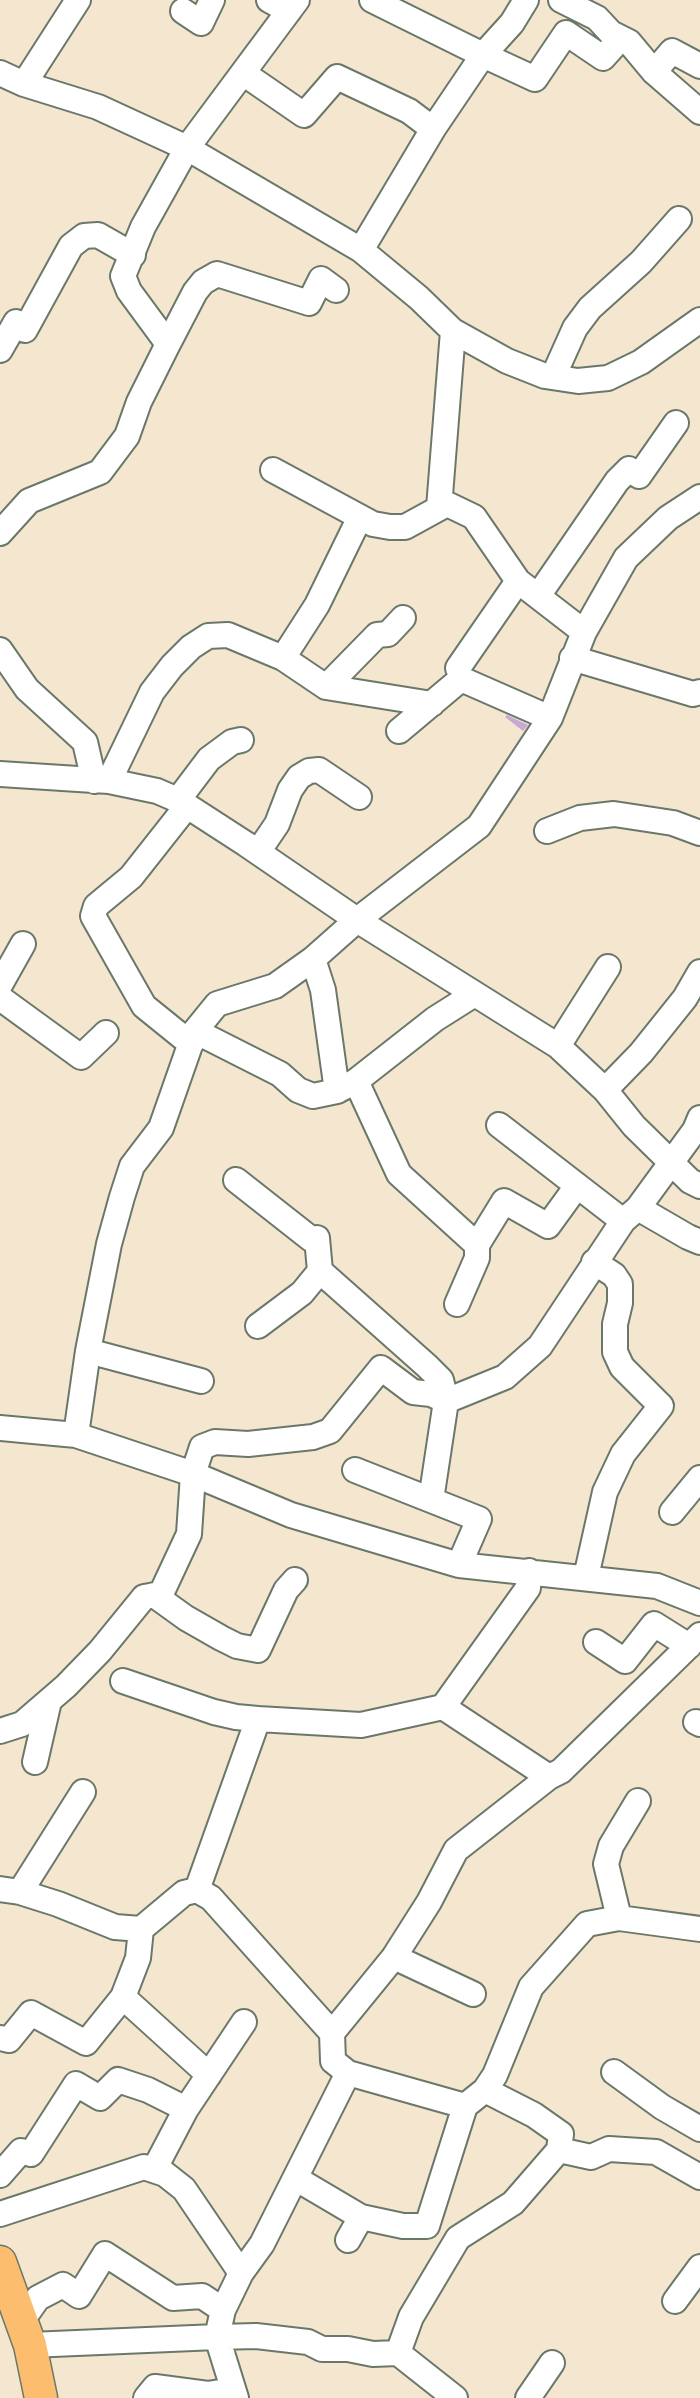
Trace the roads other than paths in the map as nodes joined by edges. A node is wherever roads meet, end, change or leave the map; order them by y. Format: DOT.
graph roads {
  1 [pos="78,0"];
  2 [pos="212,0"];
  3 [pos="372,0"];
  4 [pos="526,0"];
  5 [pos="561,0"];
  6 [pos="285,4"];
  7 [pos="183,11"];
  8 [pos="621,38"];
  9 [pos="483,55"];
  10 [pos="700,66"];
  11 [pos="654,72"];
  12 [pos="0,73"];
  13 [pos="243,73"];
  14 [pos="24,84"];
  15 [pos="700,112"];
  16 [pos="433,128"];
  17 [pos="187,148"];
  18 [pos="679,219"];
  19 [pos="361,250"];
  20 [pos="133,255"];
  21 [pos="337,290"];
  22 [pos="700,320"];
  23 [pos="453,331"];
  24 [pos="167,344"];
  25 [pos="0,350"];
  26 [pos="553,377"];
  27 [pos="676,423"];
  28 [pos="273,470"];
  29 [pos="700,497"];
  30 [pos="439,508"];
  31 [pos="359,519"];
  32 [pos="0,533"];
  33 [pos="518,581"];
  34 [pos="538,596"];
  35 [pos="403,618"];
  36 [pos="584,632"];
  37 [pos="0,649"];
  38 [pos="283,658"];
  39 [pos="572,658"];
  40 [pos="458,668"];
  41 [pos="326,687"];
  42 [pos="700,692"];
  43 [pos="432,704"];
  44 [pos="550,718"];
  45 [pos="399,731"];
  46 [pos="241,740"];
  47 [pos="0,774"];
  48 [pos="101,781"];
  49 [pos="359,797"];
  50 [pos="182,803"];
  51 [pos="547,831"];
  52 [pos="700,833"];
  53 [pos="258,852"];
  54 [pos="357,920"];
  55 [pos="23,944"];
  56 [pos="313,959"];
  57 [pos="608,967"];
  58 [pos="700,972"];
  59 [pos="0,985"];
  60 [pos="473,995"];
  61 [pos="0,998"];
  62 [pos="106,1032"];
  63 [pos="193,1037"];
  64 [pos="558,1046"];
  65 [pos="346,1086"];
  66 [pos="605,1090"];
  67 [pos="700,1118"];
  68 [pos="499,1125"];
  69 [pos="670,1161"];
  70 [pos="236,1180"];
  71 [pos="577,1185"];
  72 [pos="700,1186"];
  73 [pos="631,1214"];
  74 [pos="700,1242"];
  75 [pos="477,1245"];
  76 [pos="594,1262"];
  77 [pos="320,1271"];
  78 [pos="457,1304"];
  79 [pos="258,1326"];
  80 [pos="88,1351"];
  81 [pos="201,1381"];
  82 [pos="446,1401"];
  83 [pos="0,1428"];
  84 [pos="76,1435"];
  85 [pos="355,1470"];
  86 [pos="193,1474"];
  87 [pos="700,1478"];
  88 [pos="431,1500"];
  89 [pos="672,1512"];
  90 [pos="459,1565"];
  91 [pos="529,1572"];
  92 [pos="586,1577"];
  93 [pos="295,1580"];
  94 [pos="154,1595"];
  95 [pos="700,1603"];
  96 [pos="694,1641"];
  97 [pos="596,1642"];
  98 [pos="123,1681"];
  99 [pos="49,1700"];
  100 [pos="443,1707"];
  101 [pos="258,1719"];
  102 [pos="0,1731"];
  103 [pos="35,1762"];
  104 [pos="549,1777"];
  105 [pos="83,1792"];
  106 [pos="638,1801"];
  107 [pos="197,1890"];
  108 [pos="10,1891"];
  109 [pos="619,1918"];
  110 [pos="141,1929"];
  111 [pos="700,1929"];
  112 [pos="394,1957"];
  113 [pos="473,1994"];
  114 [pos="123,1997"];
  115 [pos="244,2022"];
  116 [pos="332,2033"];
  117 [pos="0,2038"];
  118 [pos="614,2072"];
  119 [pos="348,2073"];
  120 [pos="209,2075"];
  121 [pos="485,2090"];
  122 [pos="466,2105"];
  123 [pos="186,2109"];
  124 [pos="700,2129"];
  125 [pos="559,2150"];
  126 [pos="154,2170"];
  127 [pos="0,2175"];
  128 [pos="700,2177"];
  129 [pos="295,2178"];
  130 [pos="0,2214"];
  131 [pos="361,2217"];
  132 [pos="427,2226"];
  133 [pos="458,2238"];
  134 [pos="348,2240"];
  135 [pos="0,2262"];
  136 [pos="700,2267"];
  137 [pos="241,2273"];
  138 [pos="675,2301"];
  139 [pos="223,2310"];
  140 [pos="25,2333"];
  141 [pos="217,2337"];
  142 [pos="398,2353"];
  143 [pos="552,2362"];
  144 [pos="234,2394"];
  145 [pos="41,2398"];
  146 [pos="146,2398"];
  147 [pos="455,2398"];
  148 [pos="528,2398"];
  1 -- 14 [label="street"];
  2 -- 7 [label="street"];
  3 -- 9 [label="street"];
  4 -- 9 [label="street"];
  5 -- 8 [label="street"];
  6 -- 13 [label="street"];
  8 -- 9 [label="street"];
  8 -- 11 [label="street"];
  9 -- 16 [label="street"];
  10 -- 11 [label="street"];
  11 -- 15 [label="street"];
  12 -- 14 [label="street"];
  13 -- 16 [label="street"];
  13 -- 17 [label="street"];
  14 -- 17 [label="street"];
  16 -- 19 [label="street"];
  17 -- 19 [label="street"];
  17 -- 20 [label="street"];
  18 -- 26 [label="street"];
  19 -- 23 [label="street"];
  20 -- 24 [label="street"];
  20 -- 25 [label="street"];
  21 -- 24 [label="street"];
  22 -- 26 [label="street"];
  23 -- 26 [label="street"];
  23 -- 30 [label="street"];
  24 -- 32 [label="street"];
  27 -- 34 [label="street"];
  28 -- 31 [label="street"];
  29 -- 36 [label="street"];
  30 -- 31 [label="street"];
  30 -- 33 [label="street"];
  31 -- 38 [label="street"];
  33 -- 34 [label="street"];
  33 -- 40 [label="street"];
  34 -- 36 [label="street"];
  35 -- 41 [label="street"];
  36 -- 39 [label="street"];
  37 -- 48 [label="street"];
  38 -- 41 [label="street"];
  38 -- 48 [label="street"];
  39 -- 42 [label="street"];
  39 -- 44 [label="street"];
  41 -- 43 [label="street"];
  43 -- 44 [label="street"];
  43 -- 45 [label="street"];
  44 -- 54 [label="street"];
  46 -- 50 [label="street"];
  47 -- 48 [label="street"];
  48 -- 50 [label="street"];
  49 -- 53 [label="street"];
  50 -- 53 [label="street"];
  50 -- 63 [label="street"];
  51 -- 52 [label="street"];
  53 -- 54 [label="street"];
  54 -- 56 [label="street"];
  54 -- 60 [label="street"];
  55 -- 59 [label="street"];
  56 -- 63 [label="street"];
  56 -- 65 [label="street"];
  57 -- 64 [label="street"];
  58 -- 66 [label="street"];
  60 -- 64 [label="street"];
  60 -- 65 [label="street"];
  61 -- 62 [label="street"];
  63 -- 65 [label="street"];
  63 -- 80 [label="street"];
  64 -- 66 [label="street"];
  65 -- 75 [label="street"];
  66 -- 69 [label="street"];
  67 -- 69 [label="street"];
  68 -- 71 [label="street"];
  69 -- 72 [label="street"];
  69 -- 73 [label="street"];
  70 -- 77 [label="street"];
  71 -- 73 [label="street"];
  71 -- 75 [label="street"];
  73 -- 74 [label="street"];
  73 -- 76 [label="street"];
  75 -- 78 [label="street"];
  76 -- 82 [label="street"];
  76 -- 92 [label="street"];
  77 -- 79 [label="street"];
  77 -- 82 [label="street"];
  80 -- 81 [label="street"];
  80 -- 84 [label="street"];
  82 -- 86 [label="street"];
  82 -- 88 [label="street"];
  83 -- 84 [label="street"];
  84 -- 86 [label="street"];
  85 -- 88 [label="street"];
  86 -- 90 [label="street"];
  86 -- 94 [label="street"];
  87 -- 89 [label="street"];
  88 -- 90 [label="street"];
  90 -- 91 [label="street"];
  91 -- 92 [label="street"];
  91 -- 100 [label="street"];
  92 -- 95 [label="street"];
  93 -- 94 [label="street"];
  94 -- 99 [label="street"];
  96 -- 97 [label="street"];
  96 -- 104 [label="street"];
  98 -- 101 [label="street"];
  99 -- 102 [label="street"];
  99 -- 103 [label="street"];
  100 -- 101 [label="street"];
  100 -- 104 [label="street"];
  101 -- 107 [label="street"];
  104 -- 112 [label="street"];
  105 -- 108 [label="street"];
  106 -- 109 [label="street"];
  107 -- 110 [label="street"];
  107 -- 116 [label="street"];
  108 -- 110 [label="street"];
  109 -- 111 [label="street"];
  109 -- 121 [label="street"];
  110 -- 114 [label="street"];
  112 -- 113 [label="street"];
  112 -- 116 [label="street"];
  114 -- 117 [label="street"];
  114 -- 120 [label="street"];
  115 -- 120 [label="street"];
  116 -- 119 [label="street"];
  118 -- 124 [label="street"];
  119 -- 122 [label="street"];
  119 -- 129 [label="street"];
  120 -- 123 [label="street"];
  121 -- 122 [label="street"];
  121 -- 125 [label="street"];
  122 -- 132 [label="street"];
  123 -- 126 [label="street"];
  123 -- 127 [label="street"];
  125 -- 128 [label="street"];
  125 -- 133 [label="street"];
  126 -- 130 [label="street"];
  126 -- 137 [label="street"];
  129 -- 131 [label="street"];
  129 -- 137 [label="street"];
  131 -- 132 [label="street"];
  131 -- 134 [label="street"];
  132 -- 133 [label="street"];
  133 -- 142 [label="street"];
  135 -- 140 [label="main road"];
  136 -- 138 [label="street"];
  137 -- 139 [label="street"];
  139 -- 140 [label="street"];
  139 -- 141 [label="street"];
  140 -- 141 [label="street"];
  140 -- 145 [label="main road"];
  141 -- 142 [label="street"];
  141 -- 144 [label="street"];
  142 -- 147 [label="street"];
  143 -- 148 [label="street"];
  144 -- 146 [label="street"];
}
